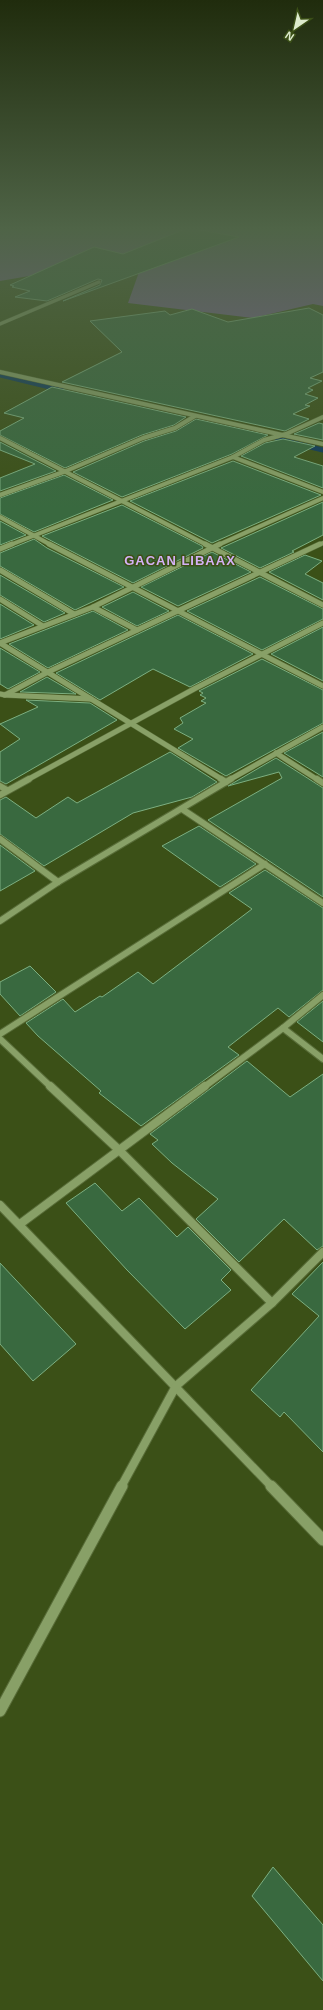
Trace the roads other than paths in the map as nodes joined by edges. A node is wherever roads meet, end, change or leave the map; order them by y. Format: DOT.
graph roads {
  1 [pos="0,372"];
  2 [pos="195,416"];
  3 [pos="323,417"];
  4 [pos="286,434"];
  5 [pos="0,438"];
  6 [pos="323,444"];
  7 [pos="233,457"];
  8 [pos="66,471"];
  9 [pos="323,492"];
  10 [pos="0,495"];
  11 [pos="323,498"];
  12 [pos="122,502"];
  13 [pos="0,517"];
  14 [pos="33,535"];
  15 [pos="323,543"];
  16 [pos="212,548"];
  17 [pos="0,549"];
  18 [pos="0,570"];
  19 [pos="259,572"];
  20 [pos="132,587"];
  21 [pos="0,599"];
  22 [pos="323,605"];
  23 [pos="93,607"];
  24 [pos="179,611"];
  25 [pos="74,614"];
  26 [pos="323,623"];
  27 [pos="43,626"];
  28 [pos="137,630"];
  29 [pos="0,643"];
  30 [pos="260,655"];
  31 [pos="48,672"];
  32 [pos="323,686"];
  33 [pos="2,695"];
  34 [pos="92,699"];
  35 [pos="131,722"];
  36 [pos="323,727"];
  37 [pos="276,753"];
  38 [pos="226,782"];
  39 [pos="323,784"];
  40 [pos="0,786"];
  41 [pos="7,790"];
  42 [pos="0,795"];
  43 [pos="182,809"];
  44 [pos="0,839"];
  45 [pos="265,864"];
  46 [pos="58,882"];
  47 [pos="323,903"];
  48 [pos="0,921"];
  49 [pos="323,995"];
  50 [pos="283,1028"];
  51 [pos="0,1034"];
  52 [pos="0,1039"];
  53 [pos="323,1059"];
  54 [pos="119,1150"];
  55 [pos="0,1205"];
  56 [pos="20,1224"];
  57 [pos="323,1252"];
  58 [pos="272,1303"];
  59 [pos="176,1386"];
  60 [pos="323,1540"];
  61 [pos="0,1711"];
  1 -- 2 [label="street"];
  2 -- 4 [label="street"];
  2 -- 8 [label="street"];
  3 -- 4 [label="street"];
  4 -- 6 [label="street"];
  4 -- 7 [label="street"];
  5 -- 8 [label="street"];
  7 -- 9 [label="street"];
  7 -- 12 [label="street"];
  8 -- 10 [label="street"];
  8 -- 12 [label="street"];
  11 -- 16 [label="street"];
  12 -- 14 [label="street"];
  12 -- 16 [label="street"];
  13 -- 14 [label="street"];
  14 -- 17 [label="street"];
  14 -- 20 [label="street"];
  15 -- 19 [label="street"];
  16 -- 19 [label="street"];
  16 -- 20 [label="street"];
  18 -- 25 [label="street"];
  19 -- 22 [label="street"];
  19 -- 24 [label="street"];
  20 -- 23 [label="street"];
  20 -- 24 [label="street"];
  21 -- 27 [label="street"];
  23 -- 25 [label="street"];
  23 -- 28 [label="street"];
  24 -- 28 [label="street"];
  24 -- 30 [label="street"];
  25 -- 27 [label="street"];
  26 -- 30 [label="street"];
  27 -- 29 [label="street"];
  28 -- 31 [label="street"];
  29 -- 31 [label="street"];
  30 -- 32 [label="street"];
  30 -- 35 [label="street"];
  31 -- 33 [label="street"];
  31 -- 34 [label="street"];
  33 -- 34 [label="street"];
  34 -- 35 [label="street"];
  35 -- 38 [label="street"];
  35 -- 41 [label="street"];
  36 -- 37 [label="street"];
  37 -- 38 [label="street"];
  37 -- 39 [label="street"];
  38 -- 43 [label="street"];
  40 -- 41 [label="street"];
  41 -- 42 [label="street"];
  43 -- 45 [label="street"];
  43 -- 46 [label="street"];
  44 -- 46 [label="street"];
  45 -- 47 [label="street"];
  45 -- 51 [label="street"];
  46 -- 48 [label="street"];
  49 -- 50 [label="street"];
  50 -- 53 [label="street"];
  50 -- 54 [label="street"];
  52 -- 54 [label="street"];
  54 -- 56 [label="street"];
  54 -- 58 [label="street"];
  55 -- 56 [label="street"];
  56 -- 59 [label="street"];
  57 -- 58 [label="street"];
  58 -- 59 [label="street"];
  59 -- 60 [label="street"];
  59 -- 61 [label="street"];
}
